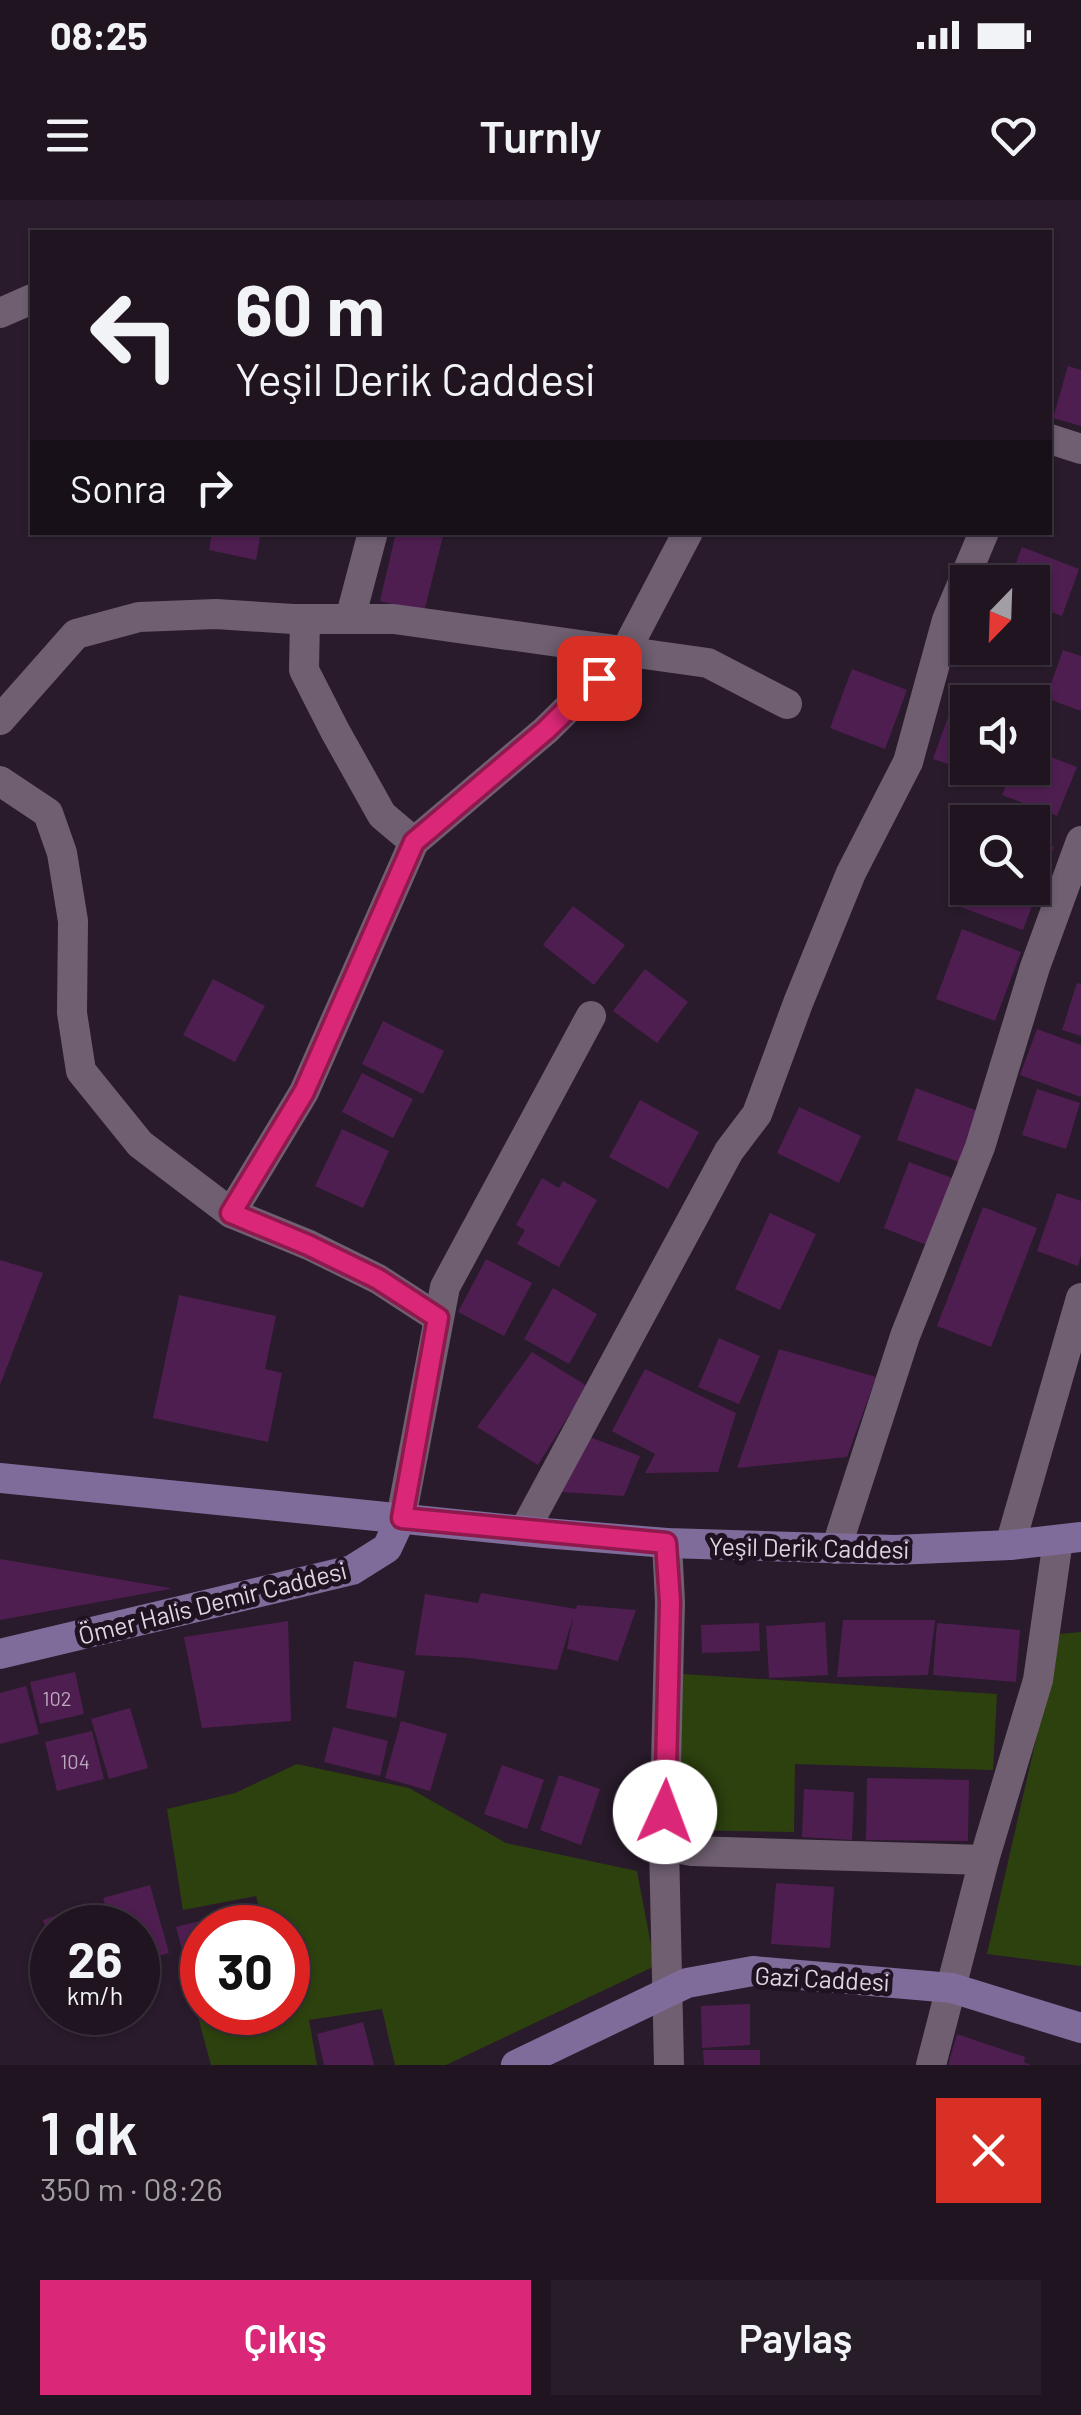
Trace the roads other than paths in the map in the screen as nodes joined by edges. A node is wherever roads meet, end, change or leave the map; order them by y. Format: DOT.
graph roads {
  1 [pos="1052,440"];
  2 [pos="1081,449"];
  3 [pos="371,535"];
  4 [pos="686,535"];
  5 [pos="983,535"];
  6 [pos="305,619"];
  7 [pos="350,619"];
  8 [pos="625,652"];
  9 [pos="787,704"];
  10 [pos="0,720"];
  11 [pos="0,782"];
  12 [pos="1081,840"];
  13 [pos="414,842"];
  14 [pos="591,1016"];
  15 [pos="231,1213"];
  16 [pos="1081,1298"];
  17 [pos="438,1318"];
  18 [pos="0,1478"];
  19 [pos="402,1518"];
  20 [pos="524,1531"];
  21 [pos="1070,1538"];
  22 [pos="666,1543"];
  23 [pos="1010,1545"];
  24 [pos="836,1549"];
  25 [pos="0,1654"];
  26 [pos="664,1846"];
  27 [pos="984,1860"];
  28 [pos="952,1988"];
  29 [pos="668,1993"];
  30 [pos="1081,2028"];
  31 [pos="516,2065"];
  32 [pos="669,2065"];
  33 [pos="931,2065"];
  1 -- 2 [label="street"];
  3 -- 7 [label="street"];
  4 -- 8 [label="street"];
  5 -- 20 [label="street"];
  6 -- 7 [label="street"];
  6 -- 10 [label="street"];
  6 -- 13 [label="street"];
  7 -- 8 [label="street"];
  8 -- 9 [label="street"];
  8 -- 13 [label="street"];
  11 -- 15 [label="street"];
  12 -- 24 [label="street"];
  13 -- 15 [label="street"];
  14 -- 17 [label="street"];
  15 -- 17 [label="street"];
  16 -- 23 [label="street"];
  17 -- 19 [label="street"];
  18 -- 19 [label="main road, Yeşil Derik Caddesi"];
  19 -- 20 [label="main road, Yeşil Derik Caddesi"];
  19 -- 25 [label="main road, Ömer Halis Demir Caddesi"];
  20 -- 22 [label="main road, Yeşil Derik Caddesi"];
  21 -- 23 [label="main road, Yeşil Derik Caddesi"];
  21 -- 27 [label="street"];
  22 -- 24 [label="main road, Yeşil Derik Caddesi"];
  22 -- 26 [label="street"];
  23 -- 24 [label="main road, Yeşil Derik Caddesi"];
  26 -- 27 [label="street"];
  26 -- 29 [label="street"];
  27 -- 28 [label="street"];
  28 -- 29 [label="main road, Gazi Caddesi"];
  28 -- 30 [label="main road, Gazi Caddesi"];
  28 -- 33 [label="street"];
  29 -- 31 [label="main road, Gazi Caddesi"];
  29 -- 32 [label="street"];
}
